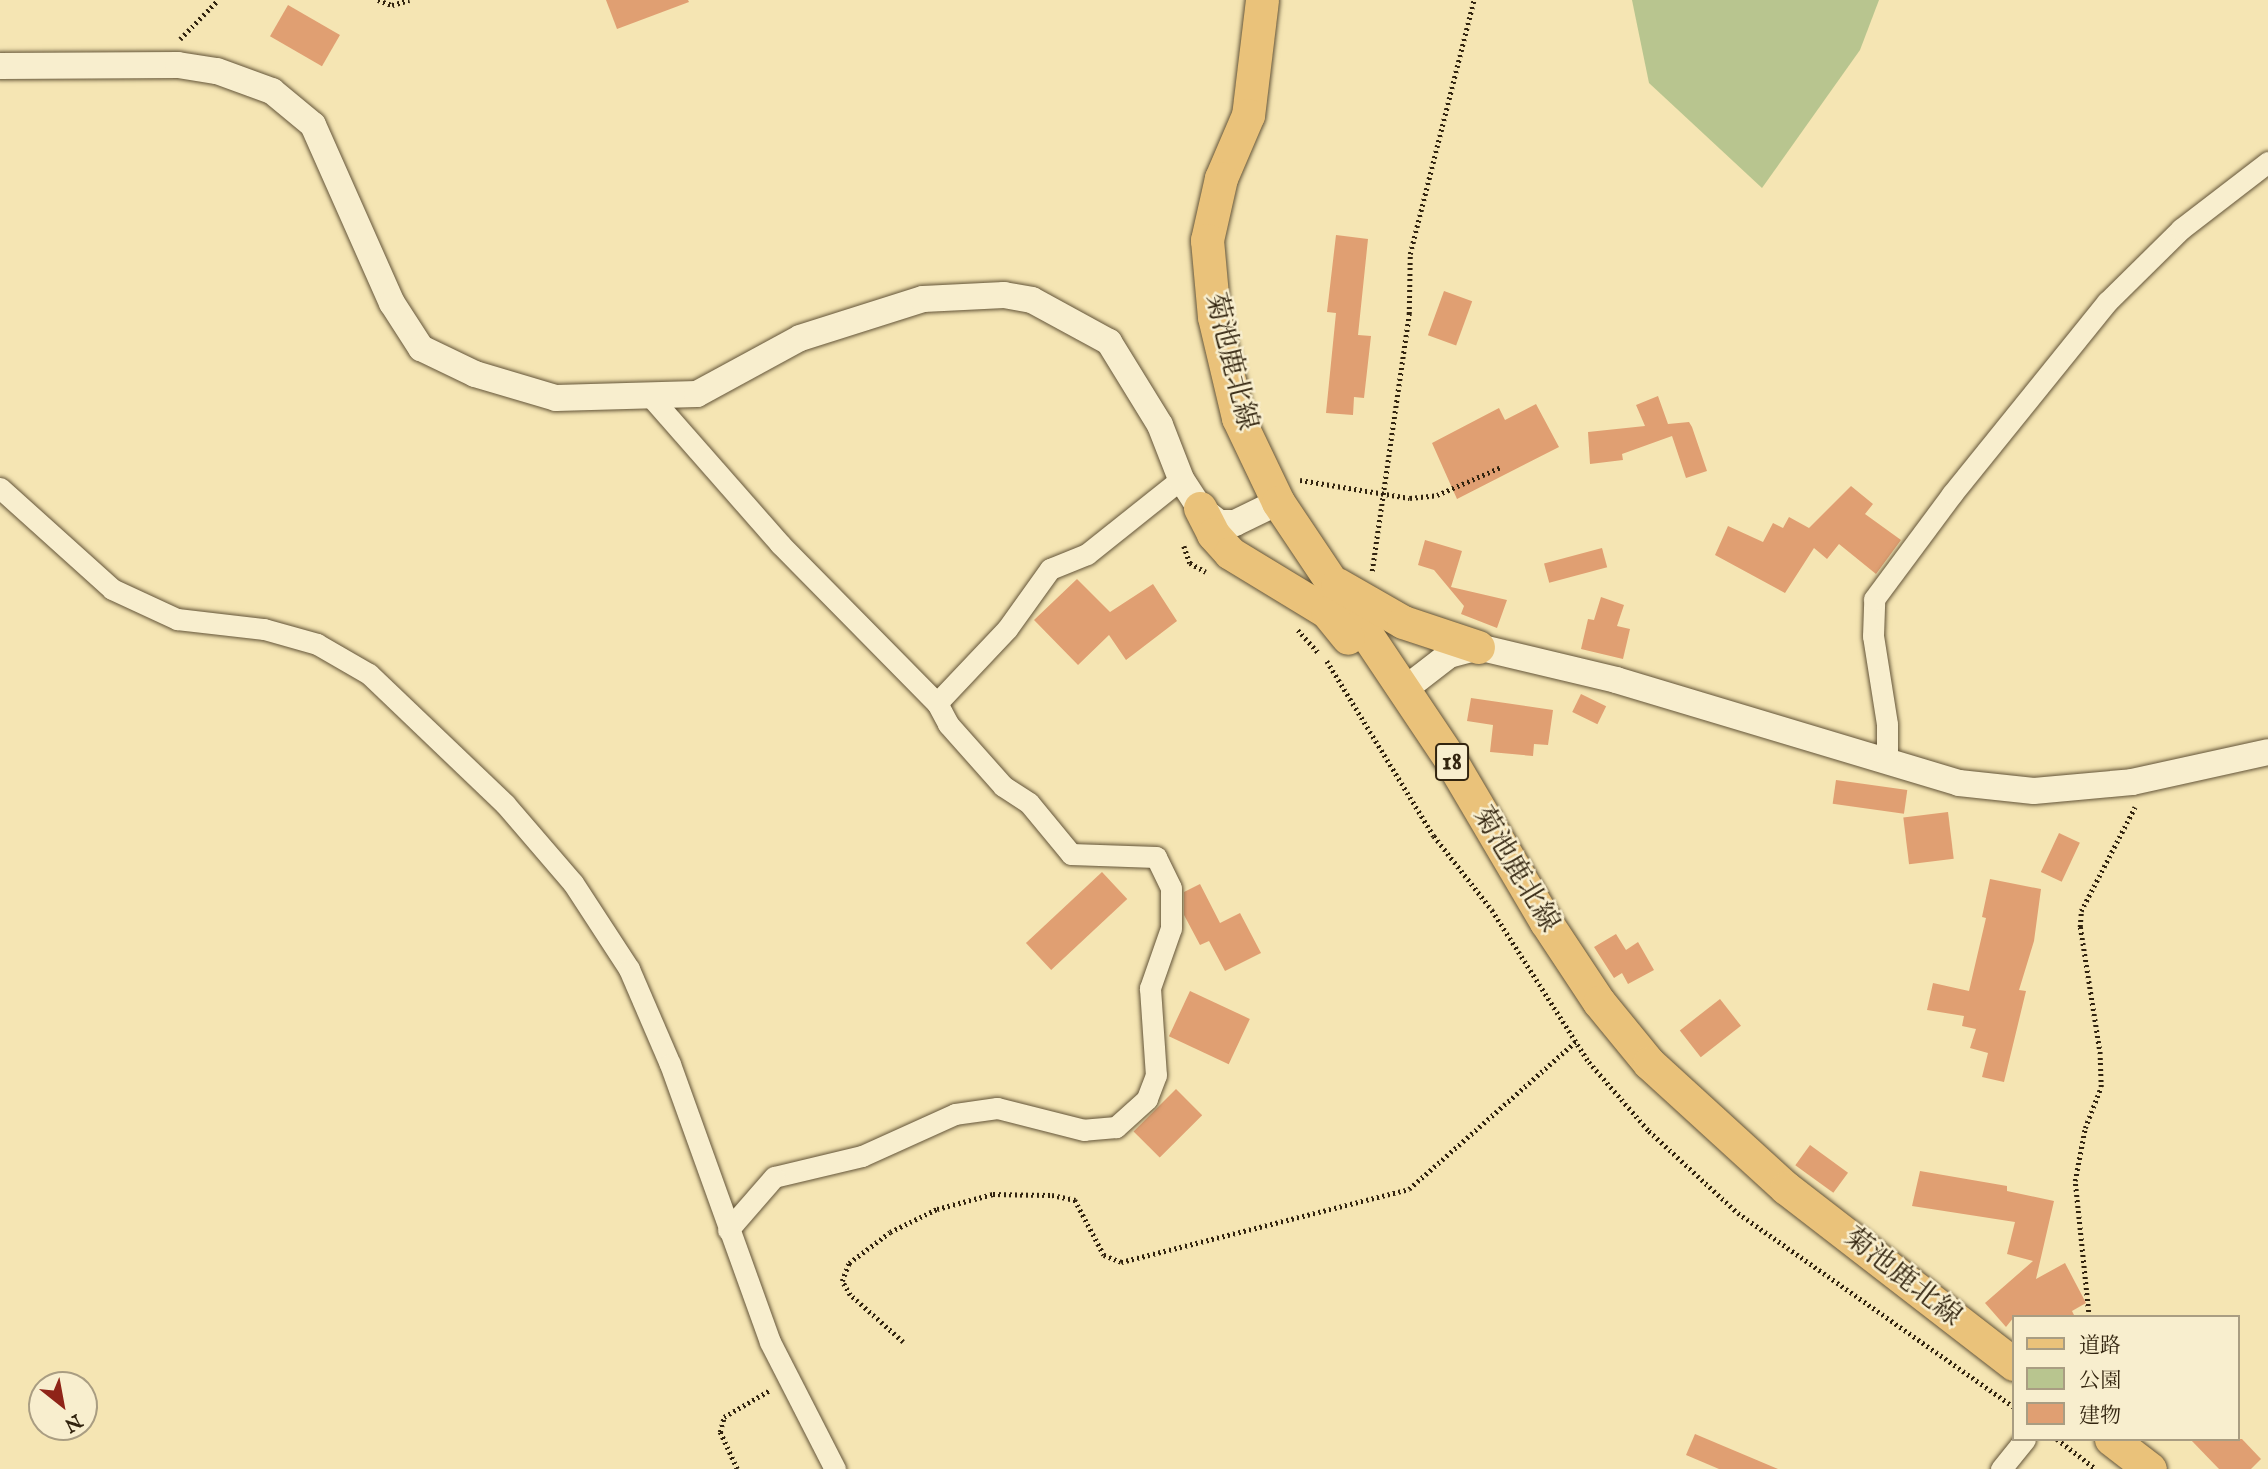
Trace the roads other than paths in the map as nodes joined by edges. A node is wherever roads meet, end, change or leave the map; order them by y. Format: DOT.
graph roads {
  1 [pos="1262,0"];
  2 [pos="0,66"];
  3 [pos="2268,162"];
  4 [pos="652,397"];
  5 [pos="1181,479"];
  6 [pos="0,488"];
  7 [pos="1275,495"];
  8 [pos="1200,508"];
  9 [pos="1326,577"];
  10 [pos="1478,647"];
  11 [pos="1413,702"];
  12 [pos="937,703"];
  13 [pos="2268,752"];
  14 [pos="1887,762"];
  15 [pos="728,1230"];
  16 [pos="2012,1362"];
  17 [pos="2023,1441"];
  18 [pos="2114,1441"];
  19 [pos="835,1469"];
  20 [pos="2001,1469"];
  21 [pos="2150,1469"];
  1 -- 7 [label="main road, 菊池鹿北線 / 18"];
  2 -- 4 [label="street"];
  3 -- 14 [label="street"];
  4 -- 5 [label="street"];
  4 -- 12 [label="street"];
  5 -- 8 [label="street"];
  5 -- 12 [label="street"];
  6 -- 15 [label="street"];
  7 -- 8 [label="street"];
  7 -- 9 [label="main road, 菊池鹿北線 / 18"];
  8 -- 11 [label="main road"];
  9 -- 10 [label="main road"];
  9 -- 11 [label="main road, 菊池鹿北線 / 18"];
  10 -- 11 [label="street"];
  10 -- 14 [label="street"];
  11 -- 16 [label="main road, 菊池鹿北線 / 18"];
  12 -- 15 [label="street"];
  13 -- 14 [label="street"];
  15 -- 19 [label="street"];
  17 -- 20 [label="street"];
  18 -- 21 [label="main road"];
}
